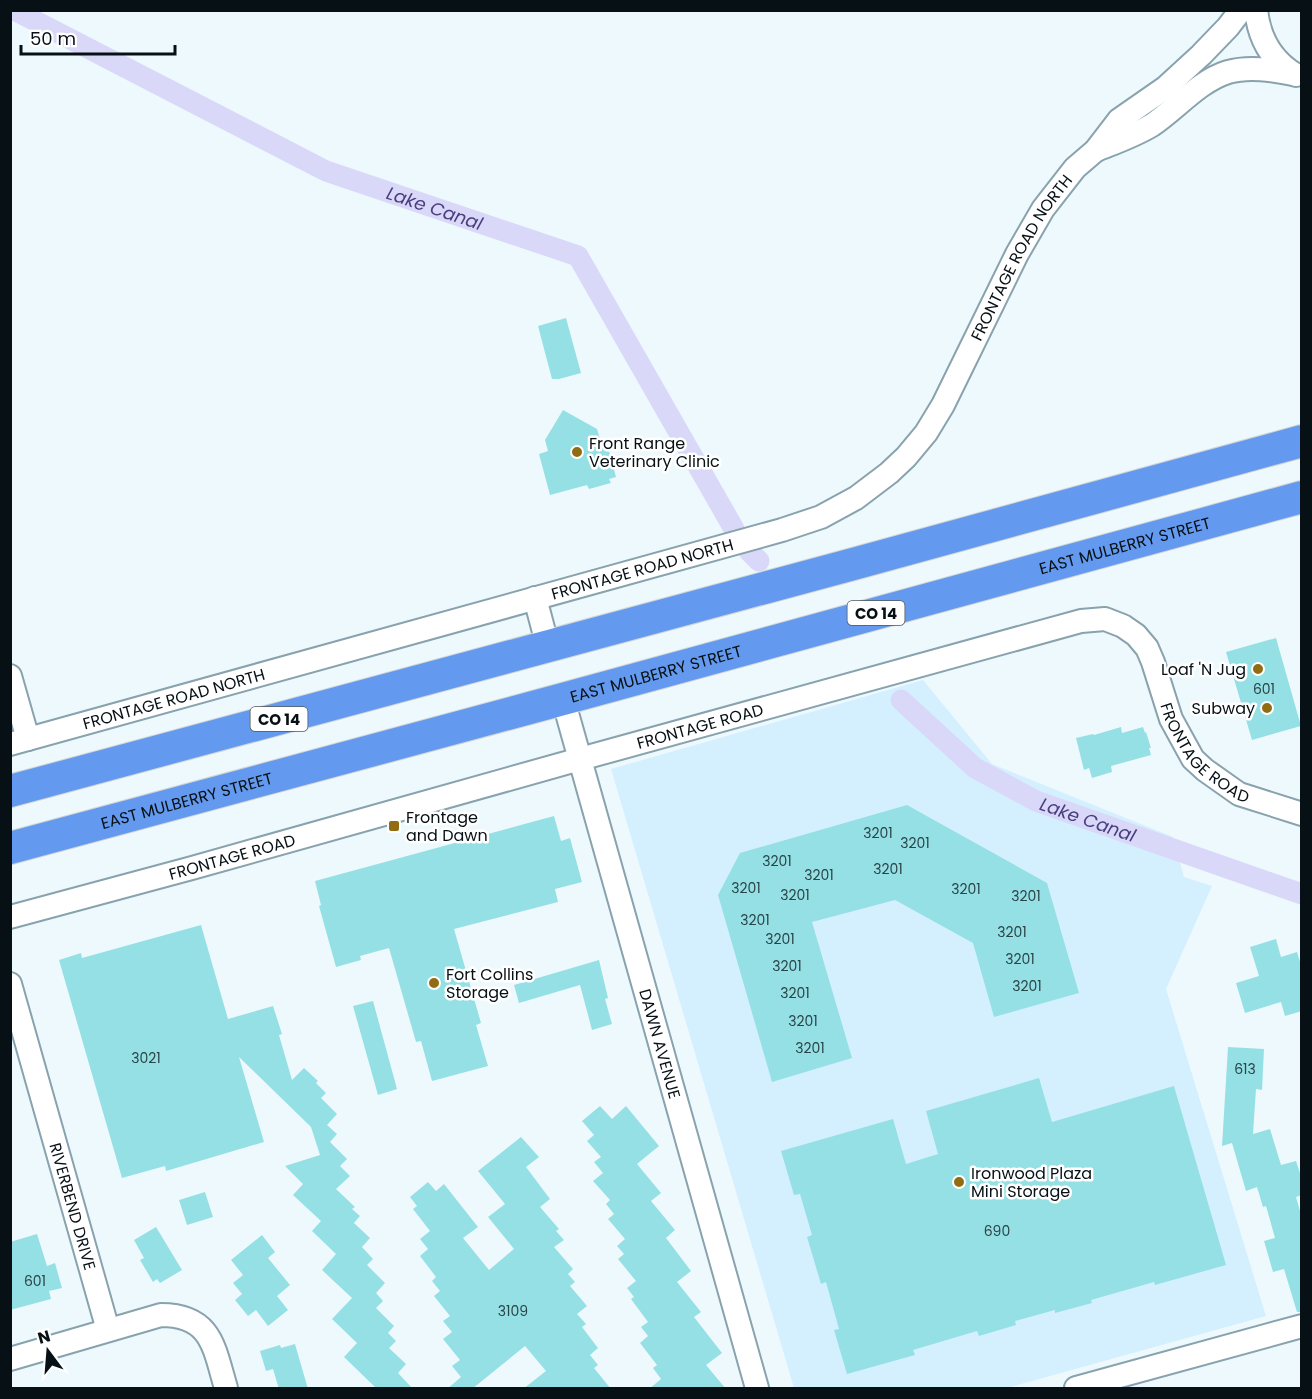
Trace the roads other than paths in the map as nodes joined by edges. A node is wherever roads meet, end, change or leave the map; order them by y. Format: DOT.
graph roads {
  1 [pos="1241,10"];
  2 [pos="1256,10"];
  3 [pos="1297,75"];
  4 [pos="1096,150"];
  5 [pos="1302,418"];
  6 [pos="1302,441"];
  7 [pos="1302,496"];
  8 [pos="1043,512"];
  9 [pos="535,598"];
  10 [pos="548,647"];
  11 [pos="10,676"];
  12 [pos="563,699"];
  13 [pos="19,741"];
  14 [pos="580,759"];
  15 [pos="10,791"];
  16 [pos="1302,814"];
  17 [pos="10,848"];
  18 [pos="10,916"];
  19 [pos="10,984"];
  20 [pos="1302,1326"];
  21 [pos="108,1330"];
  22 [pos="10,1359"];
  23 [pos="1083,1388"];
  24 [pos="225,1389"];
  25 [pos="757,1389"];
  1 -- 4 [label="street"];
  2 -- 3 [label="street"];
  3 -- 4 [label="street"];
  4 -- 9 [label="street, FRONTAGE ROAD NORTH"];
  5 -- 8 [label="highway"];
  6 -- 8 [label="highway, CO 14"];
  7 -- 12 [label="highway, EAST MULBERRY STREET / CO 14"];
  8 -- 10 [label="highway, CO 14"];
  9 -- 10 [label="street"];
  9 -- 13 [label="street, FRONTAGE ROAD NORTH"];
  10 -- 15 [label="highway, CO 14"];
  11 -- 13 [label="street"];
  12 -- 14 [label="street, DAWN AVENUE"];
  12 -- 17 [label="highway, EAST MULBERRY STREET / CO 14"];
  14 -- 16 [label="street, FRONTAGE ROAD"];
  14 -- 18 [label="street, FRONTAGE ROAD"];
  14 -- 25 [label="street, DAWN AVENUE"];
  19 -- 21 [label="street, RIVERBEND DRIVE"];
  20 -- 23 [label="street"];
  21 -- 22 [label="street"];
  21 -- 24 [label="street"];
}
